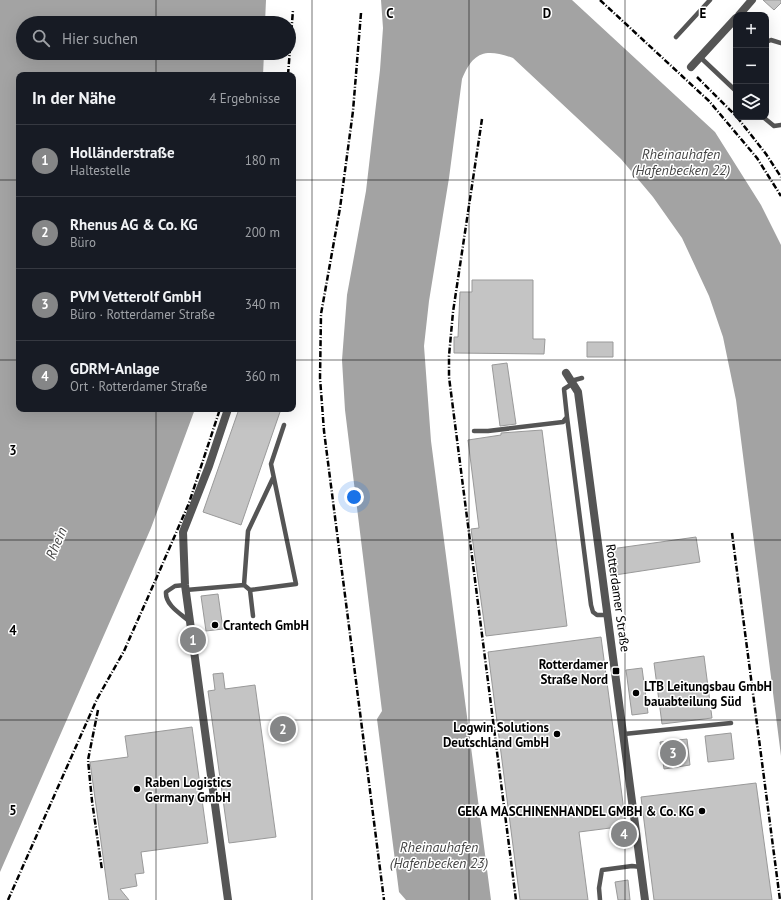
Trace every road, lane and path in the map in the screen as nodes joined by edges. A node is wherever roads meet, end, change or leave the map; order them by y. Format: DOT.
graph roads {
  1 [pos="710,0"];
  2 [pos="752,0"];
  3 [pos="742,12"];
  4 [pos="733,21"];
  5 [pos="676,37"];
  6 [pos="769,41"];
  7 [pos="781,43"];
  8 [pos="700,56"];
  9 [pos="691,67"];
  10 [pos="733,88"];
  11 [pos="767,120"];
  12 [pos="781,125"];
  13 [pos="566,373"];
  14 [pos="582,378"];
  15 [pos="571,382"];
  16 [pos="227,412"];
  17 [pos="567,417"];
  18 [pos="284,425"];
  19 [pos="474,431"];
  20 [pos="273,478"];
  21 [pos="244,585"];
  22 [pos="186,587"];
  23 [pos="250,590"];
  24 [pos="608,615"];
  25 [pos="253,616"];
  26 [pos="190,621"];
  27 [pos="731,723"];
  28 [pos="624,734"];
  29 [pos="641,867"];
  30 [pos="228,900"];
  31 [pos="600,900"];
  32 [pos="645,900"];
  1 -- 5 [label="lane"];
  2 -- 3 [label="street"];
  4 -- 8 [label="street"];
  6 -- 7 [label="lane"];
  8 -- 9 [label="street"];
  8 -- 10 [label="lane"];
  11 -- 12 [label="lane"];
  13 -- 15 [label="street, Rotterdamer Straße"];
  14 -- 15 [label="lane"];
  15 -- 17 [label="lane"];
  15 -- 24 [label="street, Rotterdamer Straße"];
  16 -- 22 [label="street"];
  17 -- 19 [label="lane"];
  17 -- 24 [label="lane"];
  18 -- 20 [label="lane"];
  20 -- 21 [label="lane"];
  20 -- 23 [label="lane"];
  21 -- 22 [label="lane"];
  21 -- 23 [label="lane"];
  22 -- 26 [label="street"];
  22 -- 26 [label="lane"];
  23 -- 25 [label="lane"];
  24 -- 28 [label="street, Rotterdamer Straße"];
  26 -- 30 [label="street"];
  27 -- 28 [label="lane"];
  28 -- 29 [label="street, Rotterdamer Straße"];
  29 -- 31 [label="lane"];
  29 -- 32 [label="street, Rotterdamer Straße"];
}
